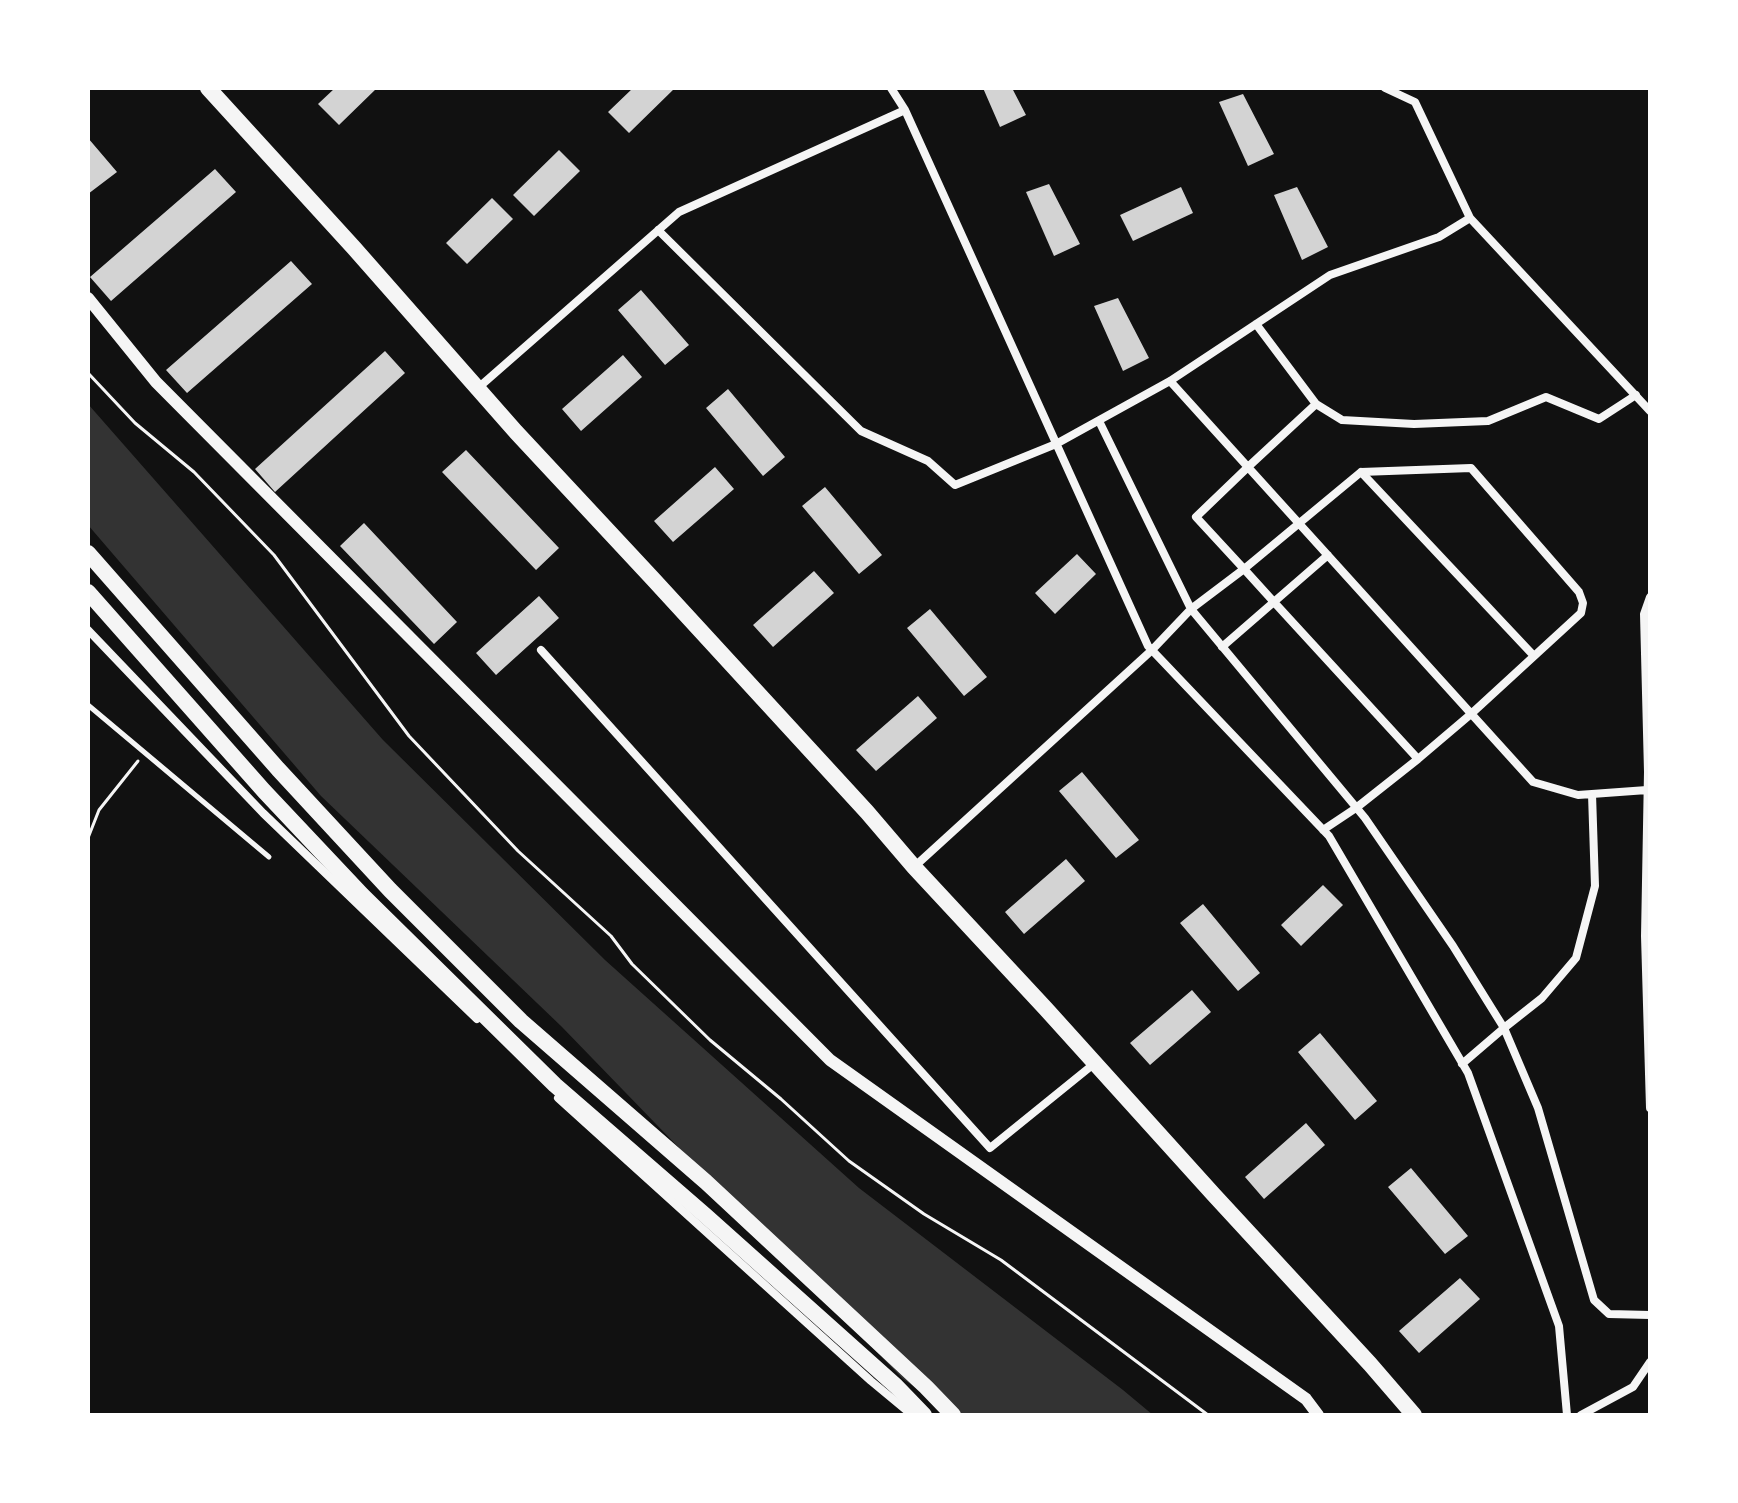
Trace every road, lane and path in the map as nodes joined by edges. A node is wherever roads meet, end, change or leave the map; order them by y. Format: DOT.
graph roads {
  1 [pos="208,88"];
  2 [pos="891,88"];
  3 [pos="1385,88"];
  4 [pos="905,110"];
  5 [pos="1470,218"];
  6 [pos="658,230"];
  7 [pos="88,298"];
  8 [pos="1256,324"];
  9 [pos="88,373"];
  10 [pos="1170,381"];
  11 [pos="477,389"];
  12 [pos="1636,395"];
  13 [pos="1316,404"];
  14 [pos="1650,411"];
  15 [pos="1099,421"];
  16 [pos="1056,444"];
  17 [pos="1248,467"];
  18 [pos="1361,472"];
  19 [pos="1298,523"];
  20 [pos="88,553"];
  21 [pos="1328,555"];
  22 [pos="1244,569"];
  23 [pos="88,592"];
  24 [pos="1650,597"];
  25 [pos="1273,601"];
  26 [pos="1191,609"];
  27 [pos="88,630"];
  28 [pos="1222,647"];
  29 [pos="541,650"];
  30 [pos="1152,650"];
  31 [pos="1534,656"];
  32 [pos="88,705"];
  33 [pos="1471,714"];
  34 [pos="146,754"];
  35 [pos="1418,759"];
  36 [pos="1647,790"];
  37 [pos="1592,794"];
  38 [pos="1356,808"];
  39 [pos="1323,830"];
  40 [pos="88,838"];
  41 [pos="269,857"];
  42 [pos="914,867"];
  43 [pos="1649,1010"];
  44 [pos="1504,1028"];
  45 [pos="1095,1063"];
  46 [pos="1462,1064"];
  47 [pos="1650,1108"];
  48 [pos="990,1148"];
  49 [pos="973,1162"];
  50 [pos="1650,1315"];
  51 [pos="1650,1362"];
  52 [pos="912,1415"];
  53 [pos="924,1415"];
  54 [pos="953,1415"];
  55 [pos="1208,1415"];
  56 [pos="1318,1415"];
  57 [pos="1414,1415"];
  58 [pos="1567,1415"];
  59 [pos="1581,1415"];
  1 -- 11 [label="main road"];
  2 -- 4 [label="street"];
  3 -- 5 [label="street"];
  4 -- 6 [label="street"];
  4 -- 16 [label="street"];
  5 -- 8 [label="street"];
  5 -- 12 [label="street"];
  6 -- 11 [label="street"];
  6 -- 16 [label="street"];
  7 -- 49 [label="street"];
  8 -- 10 [label="street"];
  8 -- 13 [label="street"];
  9 -- 55 [label="path"];
  10 -- 15 [label="street"];
  10 -- 17 [label="street"];
  11 -- 42 [label="main road"];
  12 -- 13 [label="street"];
  12 -- 14 [label="street"];
  13 -- 17 [label="street"];
  15 -- 16 [label="street"];
  15 -- 26 [label="street"];
  16 -- 30 [label="street"];
  17 -- 19 [label="street"];
  17 -- 22 [label="street"];
  18 -- 19 [label="street"];
  18 -- 31 [label="street"];
  18 -- 31 [label="street"];
  19 -- 21 [label="street"];
  19 -- 22 [label="street"];
  20 -- 54 [label="main road"];
  21 -- 25 [label="street"];
  21 -- 33 [label="street"];
  22 -- 25 [label="street"];
  22 -- 26 [label="street"];
  23 -- 53 [label="main road"];
  24 -- 36 [label="street"];
  25 -- 28 [label="street"];
  25 -- 35 [label="street"];
  26 -- 28 [label="street"];
  26 -- 30 [label="street"];
  27 -- 52 [label="street"];
  28 -- 38 [label="street"];
  29 -- 48 [label="street"];
  30 -- 39 [label="street"];
  30 -- 42 [label="street"];
  31 -- 33 [label="street"];
  32 -- 34 [label="lane"];
  33 -- 35 [label="street"];
  33 -- 37 [label="street"];
  34 -- 40 [label="path"];
  34 -- 41 [label="lane"];
  35 -- 38 [label="street"];
  36 -- 37 [label="street"];
  36 -- 43 [label="street"];
  37 -- 44 [label="street"];
  38 -- 39 [label="street"];
  38 -- 44 [label="street"];
  39 -- 46 [label="street"];
  42 -- 45 [label="main road"];
  43 -- 47 [label="street"];
  44 -- 46 [label="street"];
  44 -- 50 [label="street"];
  45 -- 48 [label="street"];
  45 -- 57 [label="main road"];
  46 -- 58 [label="street"];
  48 -- 49 [label="street"];
  49 -- 56 [label="street"];
  51 -- 59 [label="street"];
}
